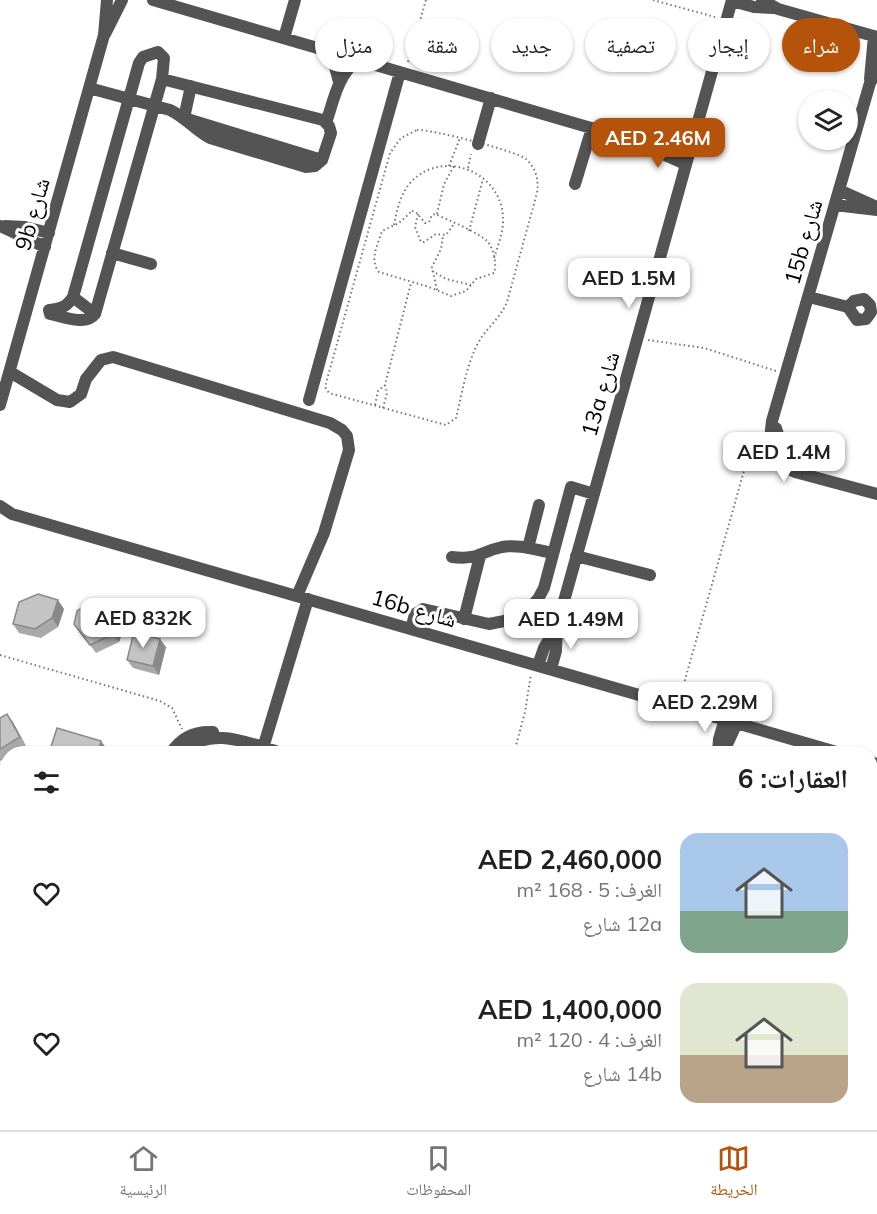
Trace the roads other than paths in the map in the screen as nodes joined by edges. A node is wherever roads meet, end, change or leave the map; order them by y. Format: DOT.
graph roads {
  1 [pos="107,0"];
  2 [pos="122,0"];
  3 [pos="153,0"];
  4 [pos="295,0"];
  5 [pos="762,0"];
  6 [pos="732,1"];
  7 [pos="778,9"];
  8 [pos="104,35"];
  9 [pos="875,36"];
  10 [pos="284,38"];
  11 [pos="315,47"];
  12 [pos="393,69"];
  13 [pos="877,70"];
  14 [pos="337,72"];
  15 [pos="345,72"];
  16 [pos="402,72"];
  17 [pos="162,79"];
  18 [pos="339,82"];
  19 [pos="870,83"];
  20 [pos="191,86"];
  21 [pos="89,88"];
  22 [pos="491,98"];
  23 [pos="128,99"];
  24 [pos="154,106"];
  25 [pos="184,118"];
  26 [pos="326,123"];
  27 [pos="592,128"];
  28 [pos="646,144"];
  29 [pos="475,147"];
  30 [pos="689,148"];
  31 [pos="685,164"];
  32 [pos="575,184"];
  33 [pos="840,190"];
  34 [pos="835,205"];
  35 [pos="877,208"];
  36 [pos="0,226"];
  37 [pos="49,233"];
  38 [pos="45,247"];
  39 [pos="112,253"];
  40 [pos="151,264"];
  41 [pos="73,297"];
  42 [pos="809,297"];
  43 [pos="28,306"];
  44 [pos="848,307"];
  45 [pos="48,311"];
  46 [pos="95,314"];
  47 [pos="9,372"];
  48 [pos="309,400"];
  49 [pos="0,405"];
  50 [pos="594,494"];
  51 [pos="877,494"];
  52 [pos="539,505"];
  53 [pos="0,506"];
  54 [pos="6,514"];
  55 [pos="528,548"];
  56 [pos="553,553"];
  57 [pos="480,556"];
  58 [pos="576,556"];
  59 [pos="452,557"];
  60 [pos="650,575"];
  61 [pos="303,598"];
  62 [pos="464,619"];
  63 [pos="556,626"];
  64 [pos="411,629"];
  65 [pos="536,665"];
  66 [pos="552,669"];
  67 [pos="731,721"];
  68 [pos="185,745"];
  69 [pos="257,746"];
  70 [pos="264,746"];
  71 [pos="719,746"];
  72 [pos="725,746"];
  73 [pos="816,746"];
  1 -- 8 [label="street, 9b شارع"];
  2 -- 8 [label="street, 9b شارع"];
  3 -- 10 [label="street"];
  4 -- 10 [label="street"];
  5 -- 7 [label="street"];
  6 -- 7 [label="street"];
  6 -- 30 [label="street, 13a شارع"];
  7 -- 9 [label="street"];
  8 -- 21 [label="street, 9b شارع"];
  9 -- 19 [label="street, 15b شارع"];
  10 -- 11 [label="street"];
  12 -- 16 [label="street"];
  13 -- 19 [label="street, 15b شارع"];
  14 -- 18 [label="street"];
  15 -- 18 [label="street"];
  16 -- 22 [label="street"];
  16 -- 48 [label="street"];
  17 -- 20 [label="street"];
  17 -- 23 [label="street"];
  17 -- 24 [label="street"];
  18 -- 26 [label="street"];
  19 -- 33 [label="street, 15b شارع"];
  20 -- 25 [label="street"];
  20 -- 26 [label="street"];
  21 -- 23 [label="street"];
  21 -- 37 [label="street, 9b شارع"];
  22 -- 27 [label="street"];
  22 -- 29 [label="street"];
  23 -- 24 [label="street"];
  23 -- 41 [label="street"];
  24 -- 25 [label="street"];
  24 -- 39 [label="street"];
  25 -- 26 [label="street"];
  27 -- 28 [label="street"];
  27 -- 32 [label="street"];
  28 -- 30 [label="street"];
  28 -- 31 [label="street"];
  30 -- 31 [label="street, 13a شارع"];
  31 -- 50 [label="street, 13a شارع"];
  33 -- 34 [label="street, 15b شارع"];
  33 -- 35 [label="street"];
  34 -- 35 [label="street"];
  34 -- 42 [label="street, 15b شارع"];
  36 -- 37 [label="street"];
  36 -- 38 [label="street"];
  37 -- 38 [label="street, 9b شارع"];
  38 -- 43 [label="street, 9b شارع"];
  39 -- 40 [label="street"];
  39 -- 46 [label="street"];
  41 -- 45 [label="street"];
  41 -- 46 [label="street"];
  42 -- 44 [label="street"];
  42 -- 51 [label="street, 15b شارع"];
  43 -- 45 [label="street"];
  43 -- 47 [label="street, 9b شارع"];
  45 -- 46 [label="street"];
  47 -- 49 [label="street, 9b شارع"];
  47 -- 61 [label="street"];
  50 -- 56 [label="street"];
  50 -- 58 [label="street, 13a شارع"];
  52 -- 55 [label="street"];
  53 -- 54 [label="street, 16b شارع"];
  54 -- 61 [label="street, 16b شارع"];
  55 -- 56 [label="street"];
  55 -- 57 [label="street"];
  56 -- 62 [label="street"];
  57 -- 59 [label="street"];
  57 -- 62 [label="street"];
  58 -- 60 [label="street"];
  58 -- 63 [label="street, 13a شارع"];
  61 -- 64 [label="street, 16b شارع"];
  61 -- 70 [label="street"];
  62 -- 64 [label="street"];
  63 -- 65 [label="street, 13a شارع"];
  63 -- 66 [label="street, 13a شارع"];
  64 -- 65 [label="street, 16b شارع"];
  65 -- 66 [label="street, 16b شارع"];
  66 -- 67 [label="street, 16b شارع"];
  67 -- 71 [label="street"];
  67 -- 72 [label="street"];
  67 -- 73 [label="street, 16b شارع"];
  68 -- 69 [label="street"];
}
